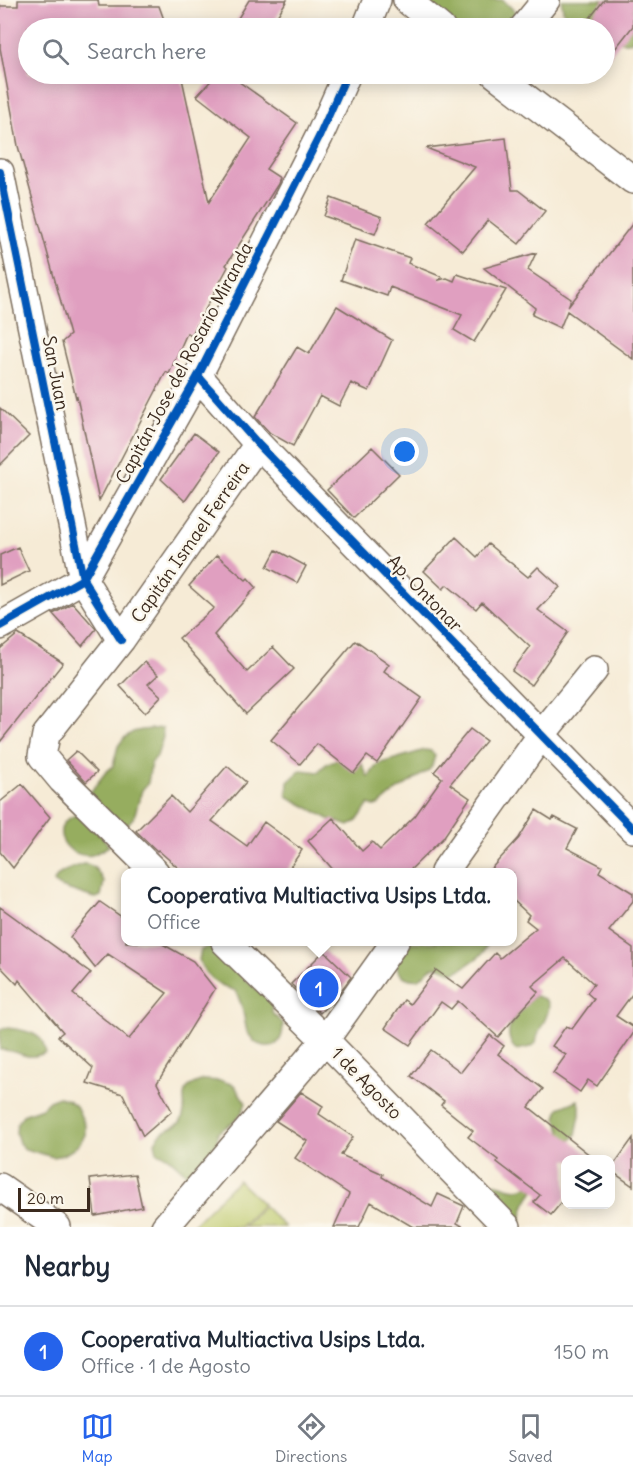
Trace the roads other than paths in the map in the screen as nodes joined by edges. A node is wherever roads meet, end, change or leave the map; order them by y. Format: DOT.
graph roads {
  1 [pos="377,0"];
  2 [pos="407,0"];
  3 [pos="546,0"];
  4 [pos="370,18"];
  5 [pos="429,18"];
  6 [pos="531,18"];
  7 [pos="343,84"];
  8 [pos="508,84"];
  9 [pos="0,172"];
  10 [pos="633,180"];
  11 [pos="198,376"];
  12 [pos="258,444"];
  13 [pos="83,579"];
  14 [pos="0,626"];
  15 [pos="122,640"];
  16 [pos="594,670"];
  17 [pos="542,734"];
  18 [pos="633,829"];
  19 [pos="150,868"];
  20 [pos="448,868"];
  21 [pos="229,946"];
  22 [pos="392,946"];
  23 [pos="325,1040"];
  24 [pos="0,1187"];
  25 [pos="57,1227"];
  26 [pos="165,1227"];
  27 [pos="507,1227"];
  1 -- 4 [label="street"];
  2 -- 5 [label="street"];
  3 -- 6 [label="street"];
  7 -- 11 [label="street, Capitán Jose del Rosario Miranda"];
  8 -- 10 [label="street"];
  9 -- 13 [label="street, San Juan"];
  11 -- 12 [label="street, Ap. Ontonar"];
  11 -- 13 [label="street, Capitán Jose del Rosario Miranda"];
  12 -- 15 [label="street, Capitán Ismael Ferreira"];
  12 -- 17 [label="street, Ap. Ontonar"];
  13 -- 14 [label="street"];
  13 -- 15 [label="street"];
  15 -- 19 [label="street, Capitán Ismael Ferreira"];
  16 -- 17 [label="street"];
  17 -- 18 [label="street, Ap. Ontonar"];
  17 -- 20 [label="street"];
  21 -- 23 [label="street, 1 de Agosto"];
  22 -- 23 [label="street"];
  23 -- 26 [label="street"];
  23 -- 27 [label="street, 1 de Agosto"];
  24 -- 25 [label="street"];
}
